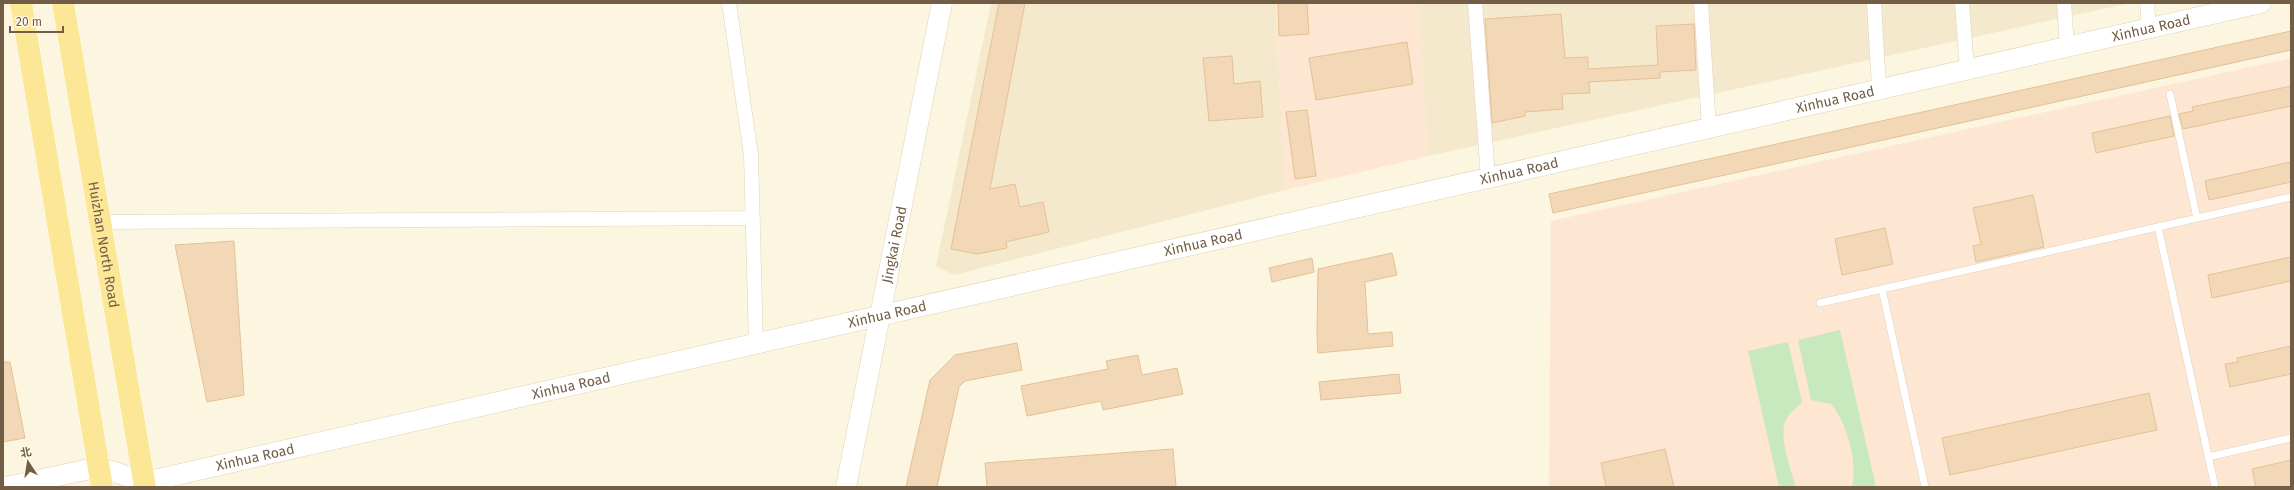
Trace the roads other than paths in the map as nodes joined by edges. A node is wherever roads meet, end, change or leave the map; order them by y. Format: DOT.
graph roads {
  1 [pos="21,3"];
  2 [pos="63,3"];
  3 [pos="729,3"];
  4 [pos="942,3"];
  5 [pos="1475,3"];
  6 [pos="1701,3"];
  7 [pos="1874,3"];
  8 [pos="1962,3"];
  9 [pos="2064,3"];
  10 [pos="2147,3"];
  11 [pos="2261,3"];
  12 [pos="2230,6"];
  13 [pos="2149,28"];
  14 [pos="2067,47"];
  15 [pos="1967,70"];
  16 [pos="1879,89"];
  17 [pos="2170,94"];
  18 [pos="1709,128"];
  19 [pos="1488,178"];
  20 [pos="2291,197"];
  21 [pos="753,218"];
  22 [pos="2197,218"];
  23 [pos="99,222"];
  24 [pos="2158,227"];
  25 [pos="1882,289"];
  26 [pos="1820,303"];
  27 [pos="880,316"];
  28 [pos="756,344"];
  29 [pos="2291,438"];
  30 [pos="2208,457"];
  31 [pos="100,477"];
  32 [pos="141,485"];
  33 [pos="6,487"];
  34 [pos="846,487"];
  35 [pos="1925,487"];
  36 [pos="2215,487"];
  1 -- 31 [label="main road"];
  2 -- 23 [label="main road, Huizhan North Road"];
  3 -- 21 [label="street"];
  4 -- 27 [label="main road, Jingkai Road"];
  5 -- 19 [label="street"];
  6 -- 18 [label="street"];
  7 -- 16 [label="street"];
  8 -- 15 [label="street"];
  9 -- 14 [label="street"];
  10 -- 13 [label="street"];
  11 -- 12 [label="main road, Xinhua Road"];
  12 -- 13 [label="main road, Xinhua Road"];
  13 -- 14 [label="main road, Xinhua Road"];
  14 -- 15 [label="main road, Xinhua Road"];
  15 -- 16 [label="main road, Xinhua Road"];
  16 -- 18 [label="main road, Xinhua Road"];
  17 -- 22 [label="lane"];
  18 -- 19 [label="main road, Xinhua Road"];
  19 -- 27 [label="main road, Xinhua Road"];
  20 -- 22 [label="lane"];
  21 -- 23 [label="street"];
  21 -- 28 [label="street"];
  22 -- 24 [label="lane"];
  23 -- 32 [label="main road, Huizhan North Road"];
  24 -- 25 [label="lane"];
  24 -- 30 [label="lane"];
  25 -- 26 [label="lane"];
  25 -- 35 [label="lane"];
  27 -- 28 [label="main road, Xinhua Road"];
  27 -- 34 [label="main road, Jingkai Road"];
  28 -- 32 [label="main road, Xinhua Road"];
  29 -- 30 [label="lane"];
  30 -- 36 [label="lane"];
  31 -- 32 [label="main road"];
  31 -- 33 [label="main road"];
}
